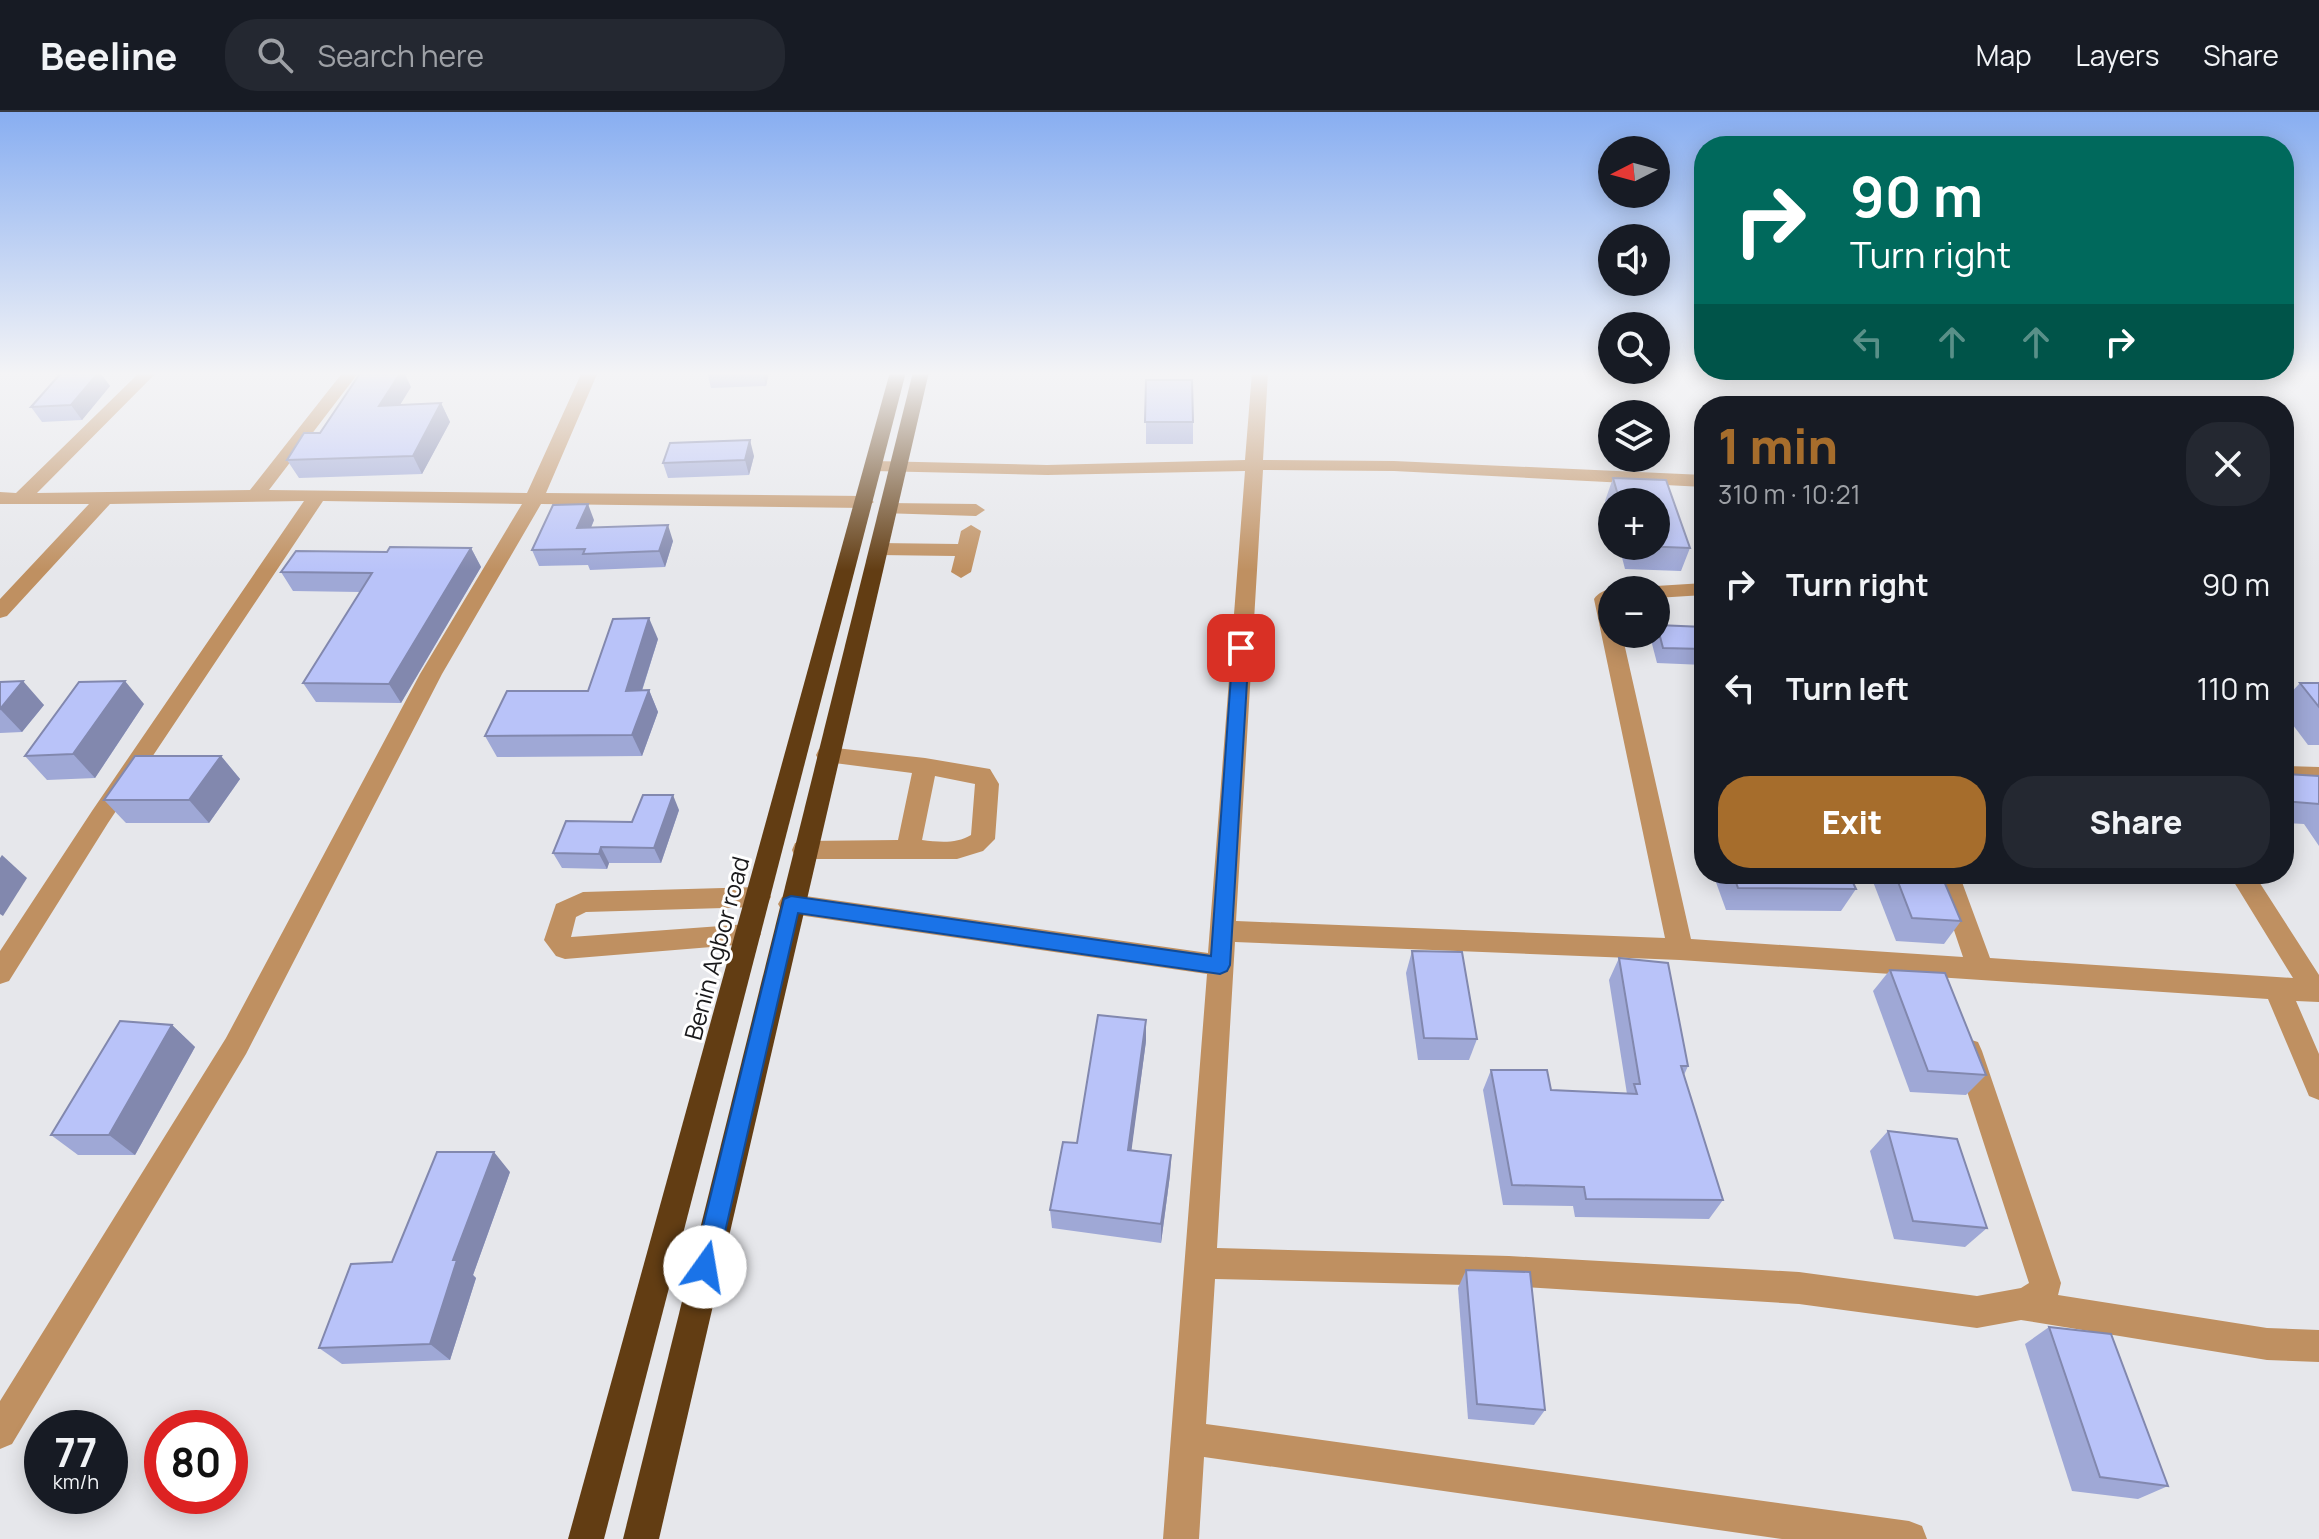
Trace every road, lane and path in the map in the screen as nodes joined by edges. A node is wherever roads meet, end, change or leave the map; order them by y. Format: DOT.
graph roads {
  1 [pos="81,439"];
  2 [pos="299,439"];
  3 [pos="561,439"];
  4 [pos="890,439"];
  5 [pos="897,439"];
  6 [pos="1256,439"];
  7 [pos="1254,465"];
  8 [pos="887,466"];
  9 [pos="1694,481"];
  10 [pos="255,495"];
  11 [pos="317,496"];
  12 [pos="0,498"];
  13 [pos="21,498"];
  14 [pos="105,499"];
  15 [pos="533,501"];
  16 [pos="877,506"];
  17 [pos="976,510"];
  18 [pos="879,549"];
  19 [pos="961,572"];
  20 [pos="1694,590"];
  21 [pos="1670,591"];
  22 [pos="0,611"];
  23 [pos="1615,648"];
  24 [pos="827,755"];
  25 [pos="925,766"];
  26 [pos="2294,774"];
  27 [pos="2319,775"];
  28 [pos="908,849"];
  29 [pos="804,850"];
  30 [pos="1951,884"];
  31 [pos="2247,884"];
  32 [pos="758,897"];
  33 [pos="791,904"];
  34 [pos="1223,931"];
  35 [pos="748,934"];
  36 [pos="1680,949"];
  37 [pos="1220,965"];
  38 [pos="1940,965"];
  39 [pos="1980,967"];
  40 [pos="0,973"];
  41 [pos="2277,988"];
  42 [pos="2317,991"];
  43 [pos="1950,996"];
  44 [pos="1960,1026"];
  45 [pos="2319,1087"];
  46 [pos="1199,1263"];
  47 [pos="2021,1304"];
  48 [pos="2319,1346"];
  49 [pos="0,1432"];
  50 [pos="1187,1438"];
  51 [pos="586,1539"];
  52 [pos="641,1539"];
  53 [pos="1181,1539"];
  54 [pos="1909,1539"];
  1 -- 13 [label="street"];
  2 -- 10 [label="street"];
  3 -- 15 [label="street"];
  4 -- 8 [label="highway, Benin Agbor road"];
  5 -- 8 [label="highway, Benin Agbor road"];
  6 -- 7 [label="street"];
  7 -- 8 [label="street"];
  7 -- 9 [label="street"];
  7 -- 34 [label="street"];
  8 -- 16 [label="highway, Benin Agbor road"];
  10 -- 11 [label="street"];
  10 -- 14 [label="street"];
  11 -- 15 [label="street"];
  11 -- 40 [label="street"];
  12 -- 13 [label="street"];
  13 -- 14 [label="street"];
  14 -- 22 [label="street"];
  15 -- 16 [label="street"];
  15 -- 49 [label="street"];
  16 -- 17 [label="street"];
  16 -- 18 [label="highway, Benin Agbor road"];
  16 -- 32 [label="highway, Benin Agbor road"];
  18 -- 19 [label="street"];
  18 -- 24 [label="highway, Benin Agbor road"];
  20 -- 21 [label="street"];
  23 -- 36 [label="street"];
  24 -- 25 [label="street"];
  24 -- 29 [label="highway, Benin Agbor road"];
  25 -- 28 [label="street"];
  25 -- 28 [label="street"];
  26 -- 27 [label="street"];
  28 -- 29 [label="street"];
  29 -- 33 [label="highway, Benin Agbor road"];
  30 -- 39 [label="street"];
  31 -- 42 [label="street"];
  32 -- 35 [label="highway, Benin Agbor road"];
  32 -- 35 [label="street"];
  33 -- 37 [label="street"];
  33 -- 52 [label="highway, Benin Agbor road"];
  34 -- 36 [label="street"];
  34 -- 37 [label="street"];
  35 -- 51 [label="highway, Benin Agbor road"];
  36 -- 38 [label="street"];
  37 -- 46 [label="street"];
  38 -- 39 [label="street"];
  38 -- 43 [label="street"];
  39 -- 41 [label="street"];
  41 -- 42 [label="street"];
  41 -- 45 [label="street"];
  44 -- 47 [label="street"];
  46 -- 47 [label="street"];
  46 -- 50 [label="street"];
  47 -- 48 [label="street"];
  50 -- 53 [label="street"];
  50 -- 54 [label="street"];
}
